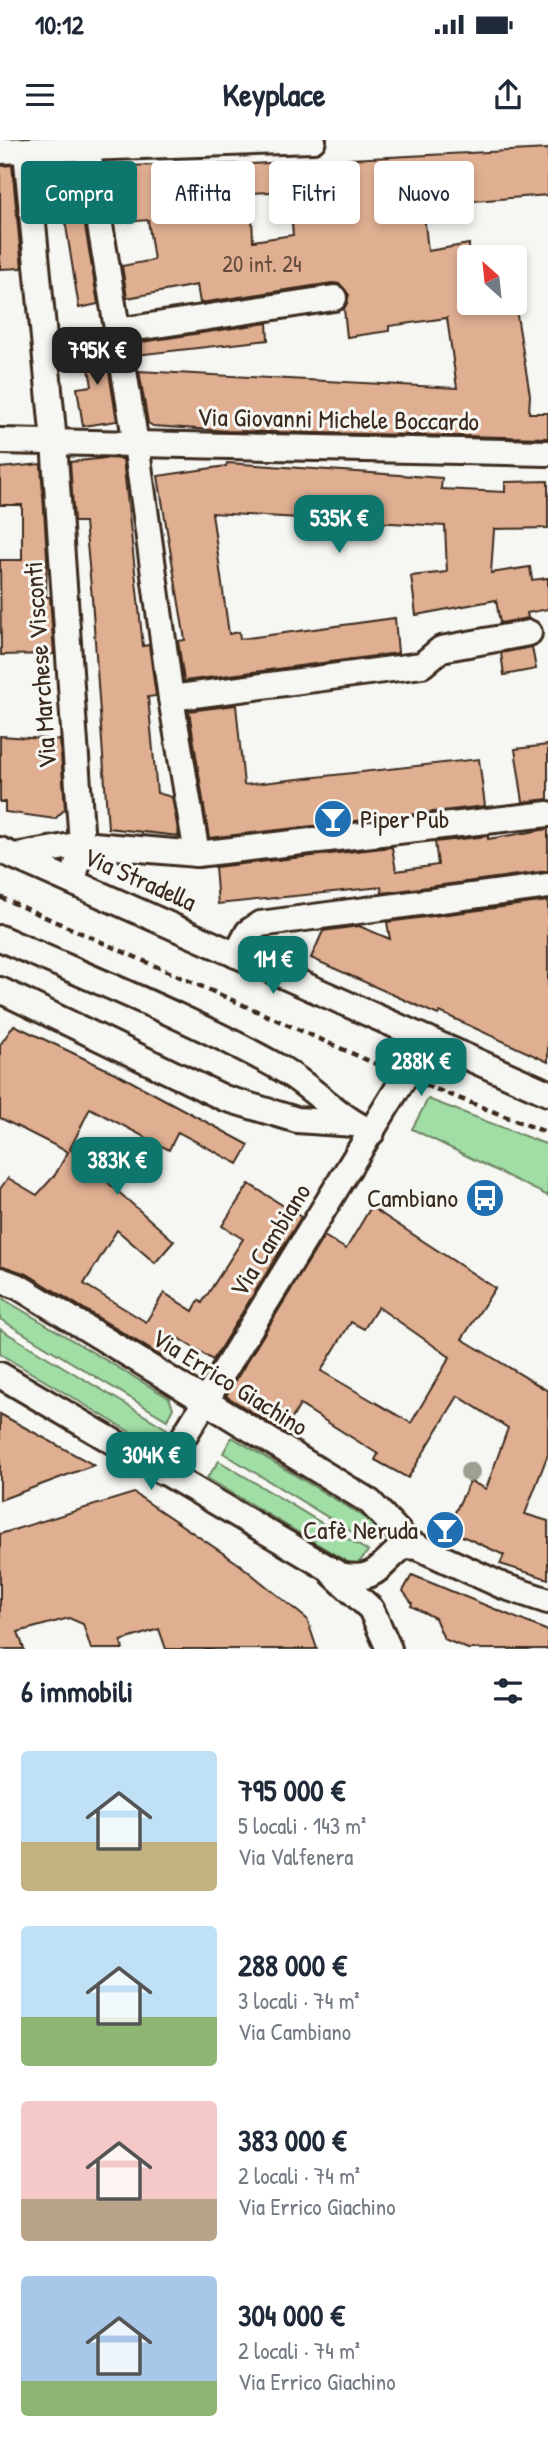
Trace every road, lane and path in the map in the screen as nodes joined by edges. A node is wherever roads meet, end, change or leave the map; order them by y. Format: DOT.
graph roads {
  1 [pos="313,140"];
  2 [pos="86,144"];
  3 [pos="0,151"];
  4 [pos="26,151"];
  5 [pos="334,298"];
  6 [pos="117,331"];
  7 [pos="0,441"];
  8 [pos="54,442"];
  9 [pos="136,444"];
  10 [pos="548,453"];
  11 [pos="529,633"];
  12 [pos="171,698"];
  13 [pos="548,814"];
  14 [pos="82,844"];
  15 [pos="7,853"];
  16 [pos="197,854"];
  17 [pos="73,882"];
  18 [pos="548,886"];
  19 [pos="0,897"];
  20 [pos="0,938"];
  21 [pos="236,955"];
  22 [pos="0,990"];
  23 [pos="428,1040"];
  24 [pos="407,1077"];
  25 [pos="548,1093"];
  26 [pos="363,1128"];
  27 [pos="548,1133"];
  28 [pos="0,1280"];
  29 [pos="0,1375"];
  30 [pos="205,1402"];
  31 [pos="162,1472"];
  32 [pos="418,1547"];
  33 [pos="327,1569"];
  34 [pos="548,1601"];
  35 [pos="389,1649"];
  1 -- 2 [label="street"];
  2 -- 4 [label="street"];
  2 -- 6 [label="street"];
  3 -- 4 [label="street"];
  4 -- 8 [label="street, Via Marchese Visconti"];
  5 -- 6 [label="street"];
  6 -- 9 [label="street"];
  7 -- 8 [label="street, Via Giovanni Michele Boccardo"];
  8 -- 9 [label="street, Via Giovanni Michele Boccardo"];
  8 -- 14 [label="street, Via Marchese Visconti"];
  9 -- 10 [label="street, Via Giovanni Michele Boccardo"];
  9 -- 12 [label="street"];
  11 -- 12 [label="street"];
  12 -- 16 [label="street"];
  13 -- 16 [label="street"];
  14 -- 15 [label="street"];
  14 -- 16 [label="street"];
  14 -- 17 [label="street, Via Marchese Visconti"];
  15 -- 17 [label="street, Via Stradella"];
  17 -- 21 [label="street, Via Stradella"];
  18 -- 21 [label="street"];
  19 -- 24 [label="path"];
  20 -- 26 [label="street"];
  21 -- 23 [label="street, Via Stradella"];
  22 -- 26 [label="street"];
  23 -- 24 [label="street, Via Cambiano"];
  23 -- 25 [label="street, Via Stradella"];
  24 -- 26 [label="street, Via Cambiano"];
  24 -- 27 [label="path"];
  26 -- 30 [label="street, Via Cambiano"];
  28 -- 30 [label="street, Via Errico Giachino"];
  29 -- 31 [label="street"];
  30 -- 31 [label="street, Via Cambiano"];
  30 -- 32 [label="street, Via Errico Giachino"];
  31 -- 33 [label="street"];
  32 -- 33 [label="street"];
  32 -- 34 [label="street, Via Errico Giachino"];
  33 -- 35 [label="street"];
}
